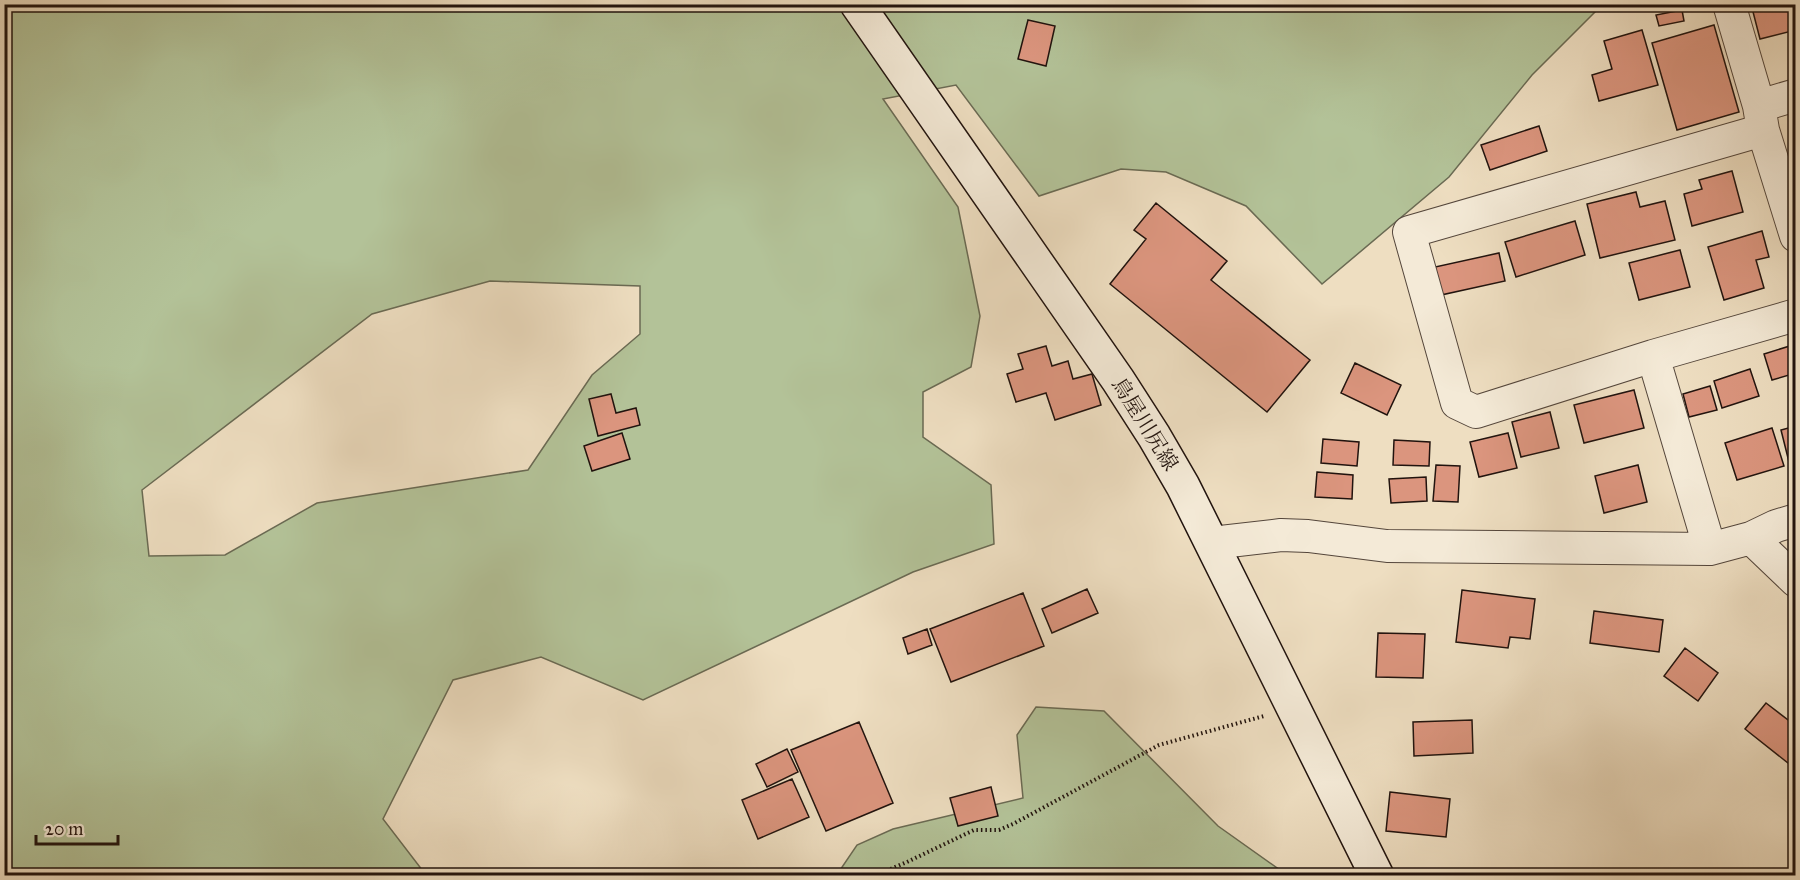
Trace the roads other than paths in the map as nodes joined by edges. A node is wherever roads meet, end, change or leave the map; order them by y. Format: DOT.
graph roads {
  1 [pos="857,4"];
  2 [pos="1729,4"];
  3 [pos="1796,95"];
  4 [pos="1761,118"];
  5 [pos="1796,236"];
  6 [pos="1796,315"];
  7 [pos="1653,356"];
  8 [pos="1796,520"];
  9 [pos="1751,538"];
  10 [pos="1212,543"];
  11 [pos="1710,549"];
  12 [pos="1796,580"];
  13 [pos="1377,876"];
  1 -- 10 [label="main road, 鳥屋川尻線"];
  2 -- 4 [label="street"];
  3 -- 4 [label="street"];
  4 -- 5 [label="street"];
  4 -- 7 [label="street"];
  6 -- 7 [label="street"];
  7 -- 11 [label="street"];
  8 -- 9 [label="street"];
  9 -- 11 [label="street"];
  9 -- 12 [label="street"];
  10 -- 11 [label="street"];
  10 -- 13 [label="main road, 鳥屋川尻線"];
}
